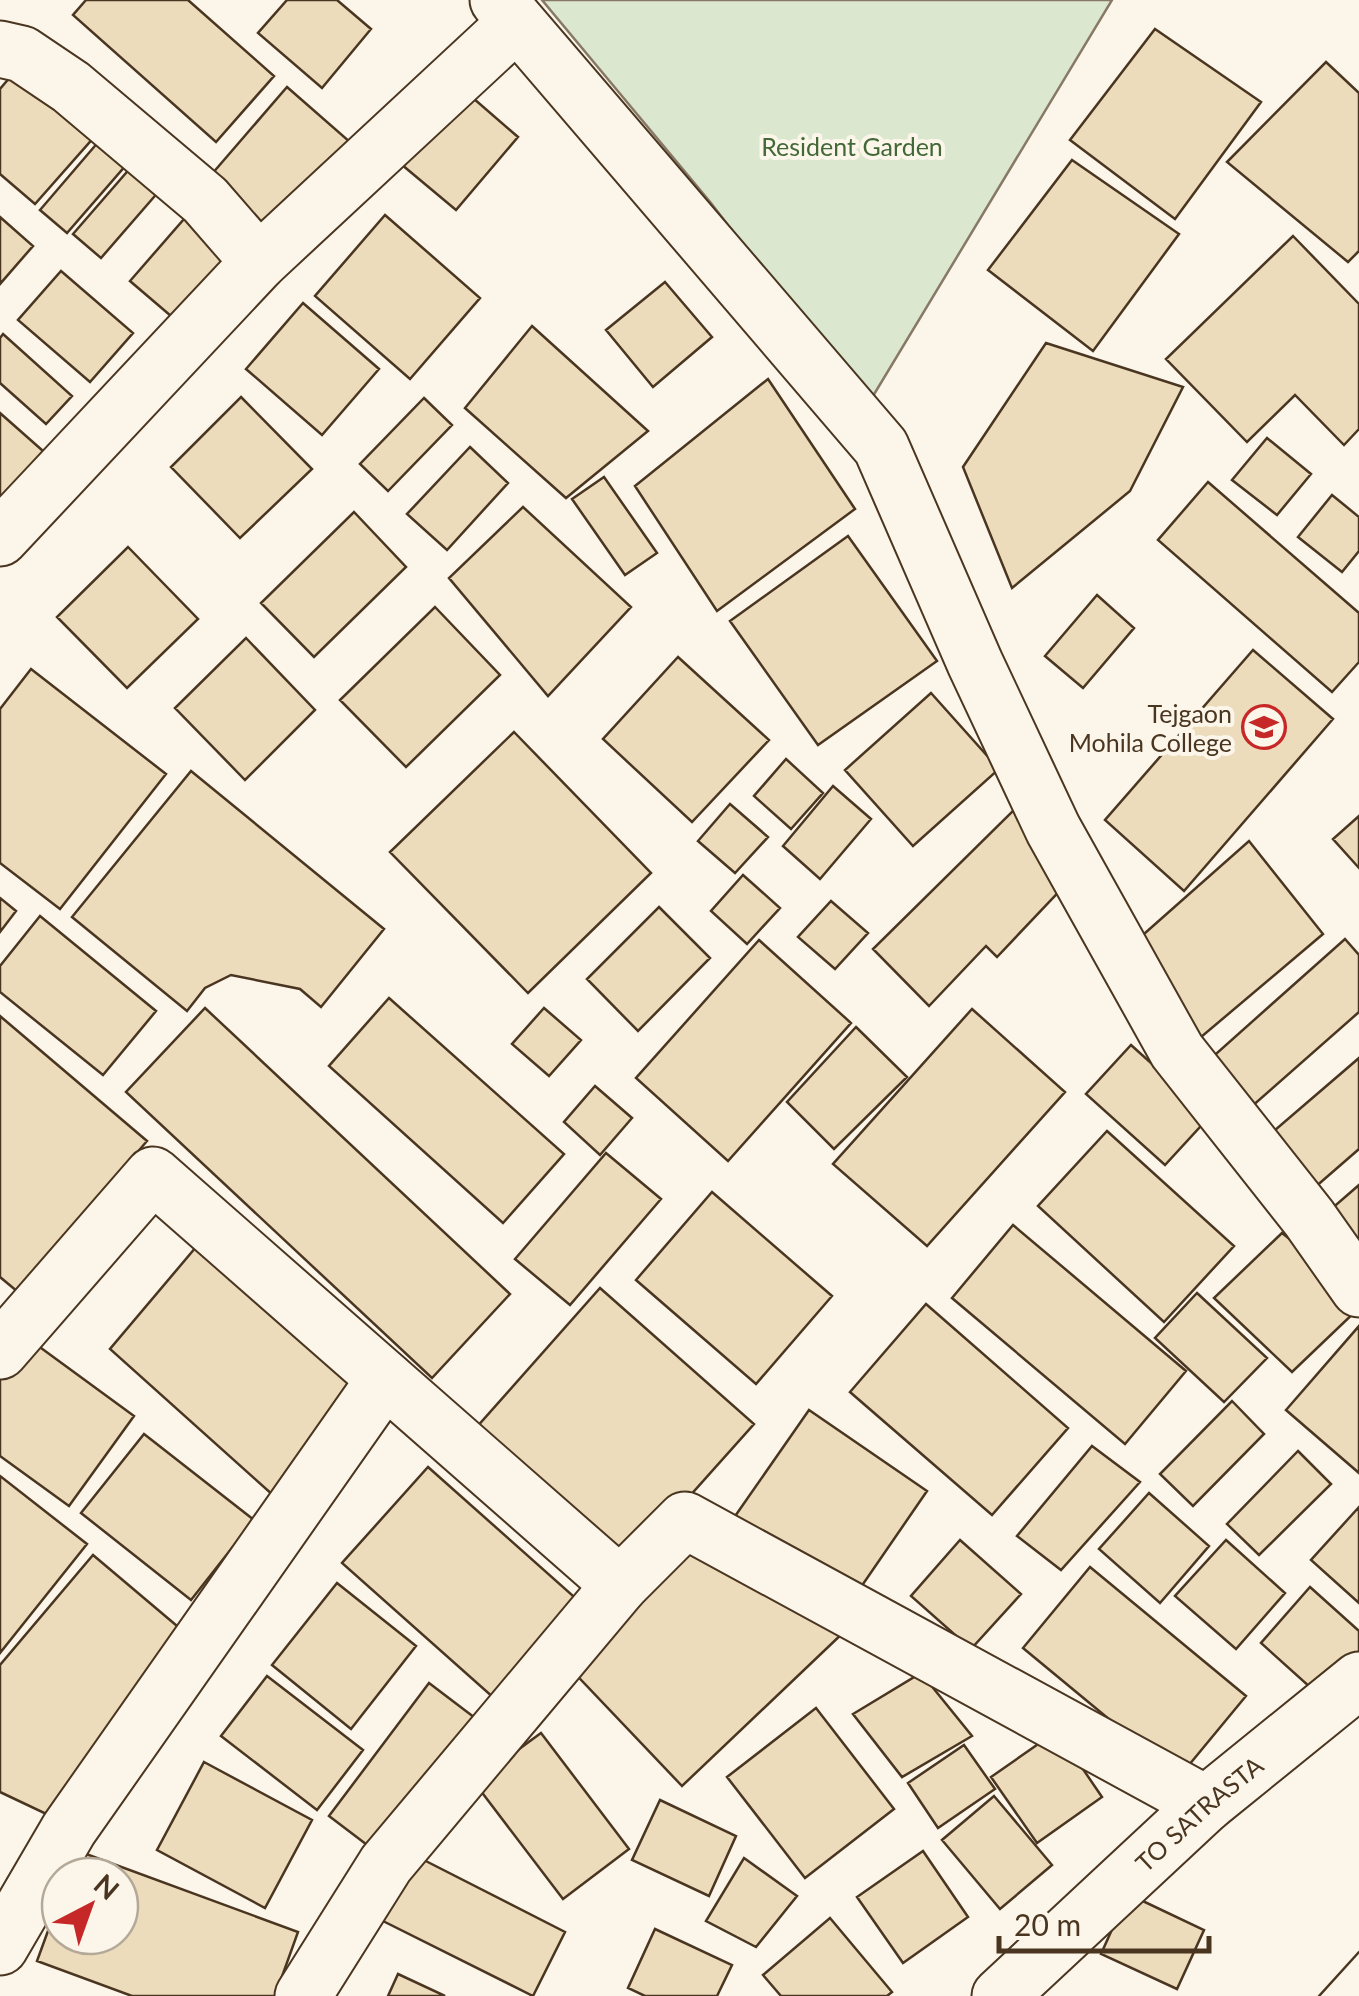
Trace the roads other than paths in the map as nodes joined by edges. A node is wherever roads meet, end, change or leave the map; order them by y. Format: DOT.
graph roads {
  1 [pos="507,11"];
  2 [pos="0,49"];
  3 [pos="258,262"];
  4 [pos="0,538"];
  5 [pos="1359,1288"];
  6 [pos="0,1351"];
  7 [pos="385,1380"];
  8 [pos="620,1585"];
  9 [pos="1359,1680"];
  10 [pos="1206,1804"];
  11 [pos="0,1947"];
  12 [pos="302,1996"];
  13 [pos="1000,1996"];
  1 -- 3 [label="street"];
  1 -- 5 [label="street"];
  2 -- 3 [label="street"];
  3 -- 4 [label="street"];
  6 -- 7 [label="street"];
  7 -- 8 [label="street"];
  7 -- 11 [label="street"];
  8 -- 10 [label="street"];
  8 -- 12 [label="street"];
  9 -- 10 [label="street, TO SATRASTA"];
  10 -- 13 [label="street, TO SATRASTA"];
}
